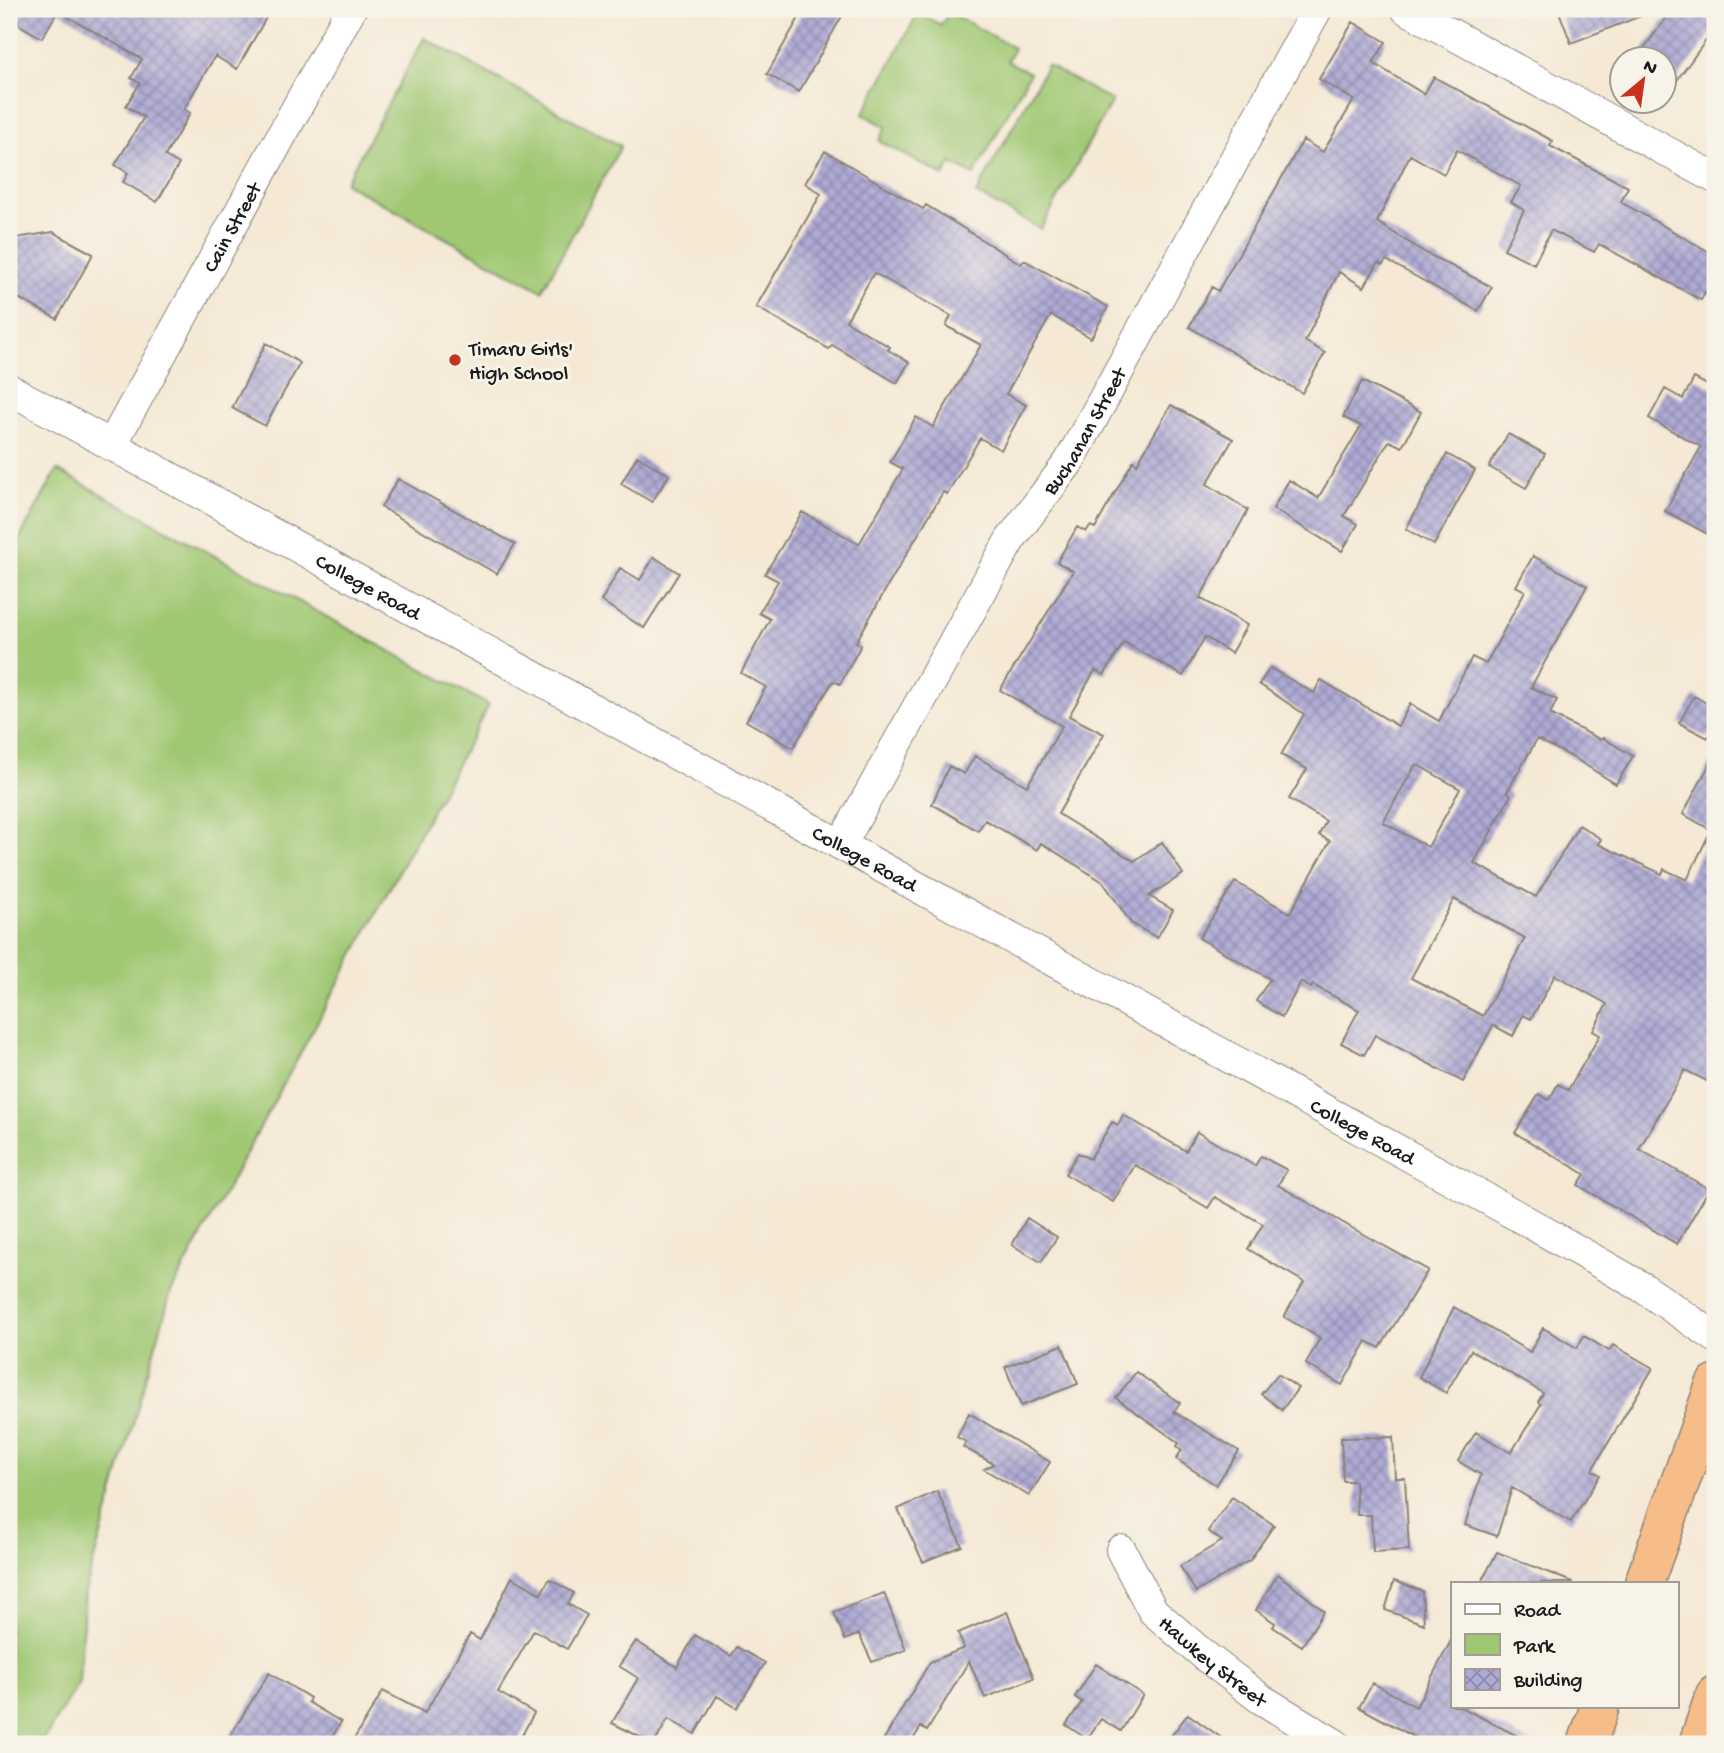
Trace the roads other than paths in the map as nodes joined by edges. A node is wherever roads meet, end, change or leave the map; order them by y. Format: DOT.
graph roads {
  1 [pos="351,9"];
  2 [pos="1317,9"];
  3 [pos="1406,9"];
  4 [pos="1715,178"];
  5 [pos="9,389"];
  6 [pos="111,446"];
  7 [pos="841,845"];
  8 [pos="1715,1337"];
  9 [pos="1715,1385"];
  10 [pos="1121,1550"];
  11 [pos="1644,1582"];
  12 [pos="1715,1695"];
  13 [pos="1600,1708"];
  14 [pos="1335,1744"];
  15 [pos="1587,1744"];
  16 [pos="1698,1744"];
  1 -- 6 [label="street, Cain Street"];
  2 -- 7 [label="street, Buchanan Street"];
  3 -- 4 [label="street"];
  5 -- 6 [label="street, College Road"];
  6 -- 7 [label="street, College Road"];
  7 -- 8 [label="street, College Road"];
  9 -- 11 [label="highway"];
  10 -- 14 [label="street, Hawkey Street"];
  12 -- 16 [label="highway"];
  13 -- 15 [label="highway"];
}
